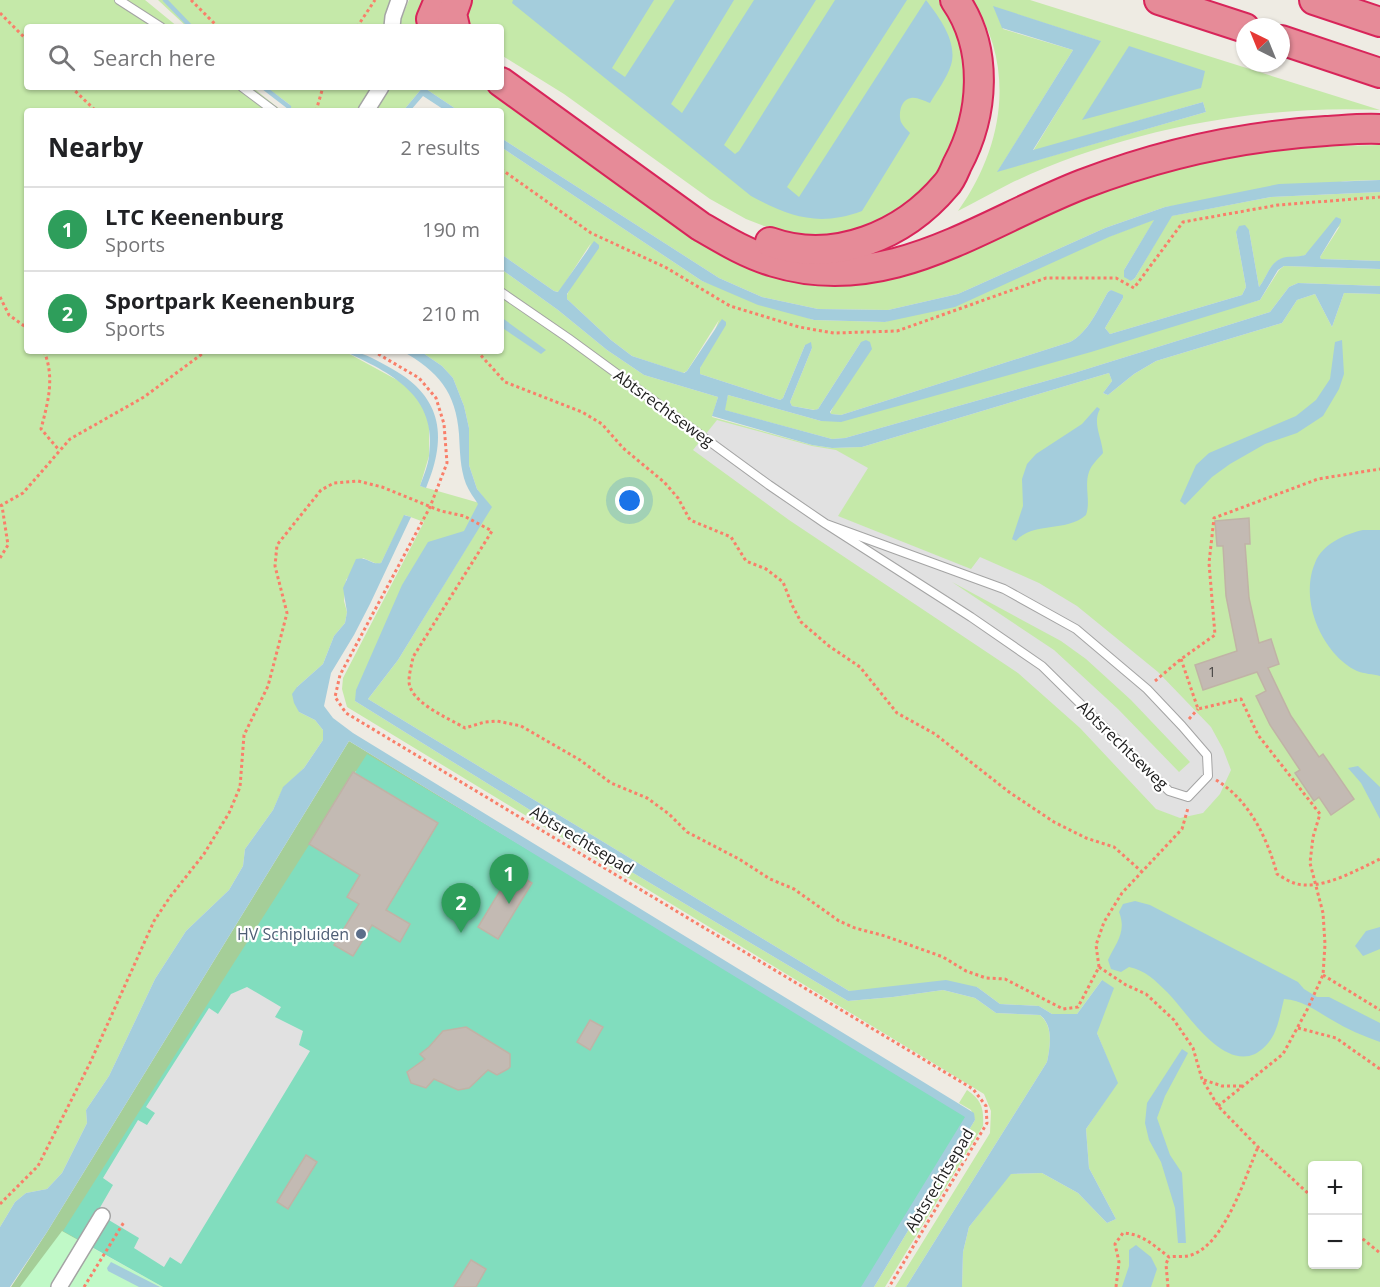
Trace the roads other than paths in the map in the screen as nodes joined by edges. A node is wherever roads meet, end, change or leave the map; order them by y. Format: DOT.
graph roads {
  1 [pos="119,0"];
  2 [pos="399,0"];
  3 [pos="439,0"];
  4 [pos="457,0"];
  5 [pos="955,0"];
  6 [pos="1159,0"];
  7 [pos="1314,0"];
  8 [pos="1380,22"];
  9 [pos="155,24"];
  10 [pos="392,24"];
  11 [pos="432,24"];
  12 [pos="454,24"];
  13 [pos="1236,25"];
  14 [pos="1290,43"];
  15 [pos="504,66"];
  16 [pos="1380,72"];
  17 [pos="504,84"];
  18 [pos="246,90"];
  19 [pos="379,90"];
  20 [pos="270,108"];
  21 [pos="368,108"];
  22 [pos="1380,129"];
  23 [pos="504,294"];
  24 [pos="826,524"];
  25 [pos="102,1216"];
  26 [pos="59,1287"];
  1 -- 9 [label="lane"];
  2 -- 10 [label="street"];
  3 -- 11 [label="highway"];
  4 -- 12 [label="highway"];
  5 -- 15 [label="highway"];
  6 -- 13 [label="highway"];
  7 -- 8 [label="highway"];
  14 -- 16 [label="highway"];
  17 -- 22 [label="highway"];
  18 -- 20 [label="lane"];
  19 -- 21 [label="street"];
  23 -- 24 [label="lane, Abtsrechtseweg"];
  24 -- 24 [label="lane, Abtsrechtseweg"];
  25 -- 26 [label="street"];
}
